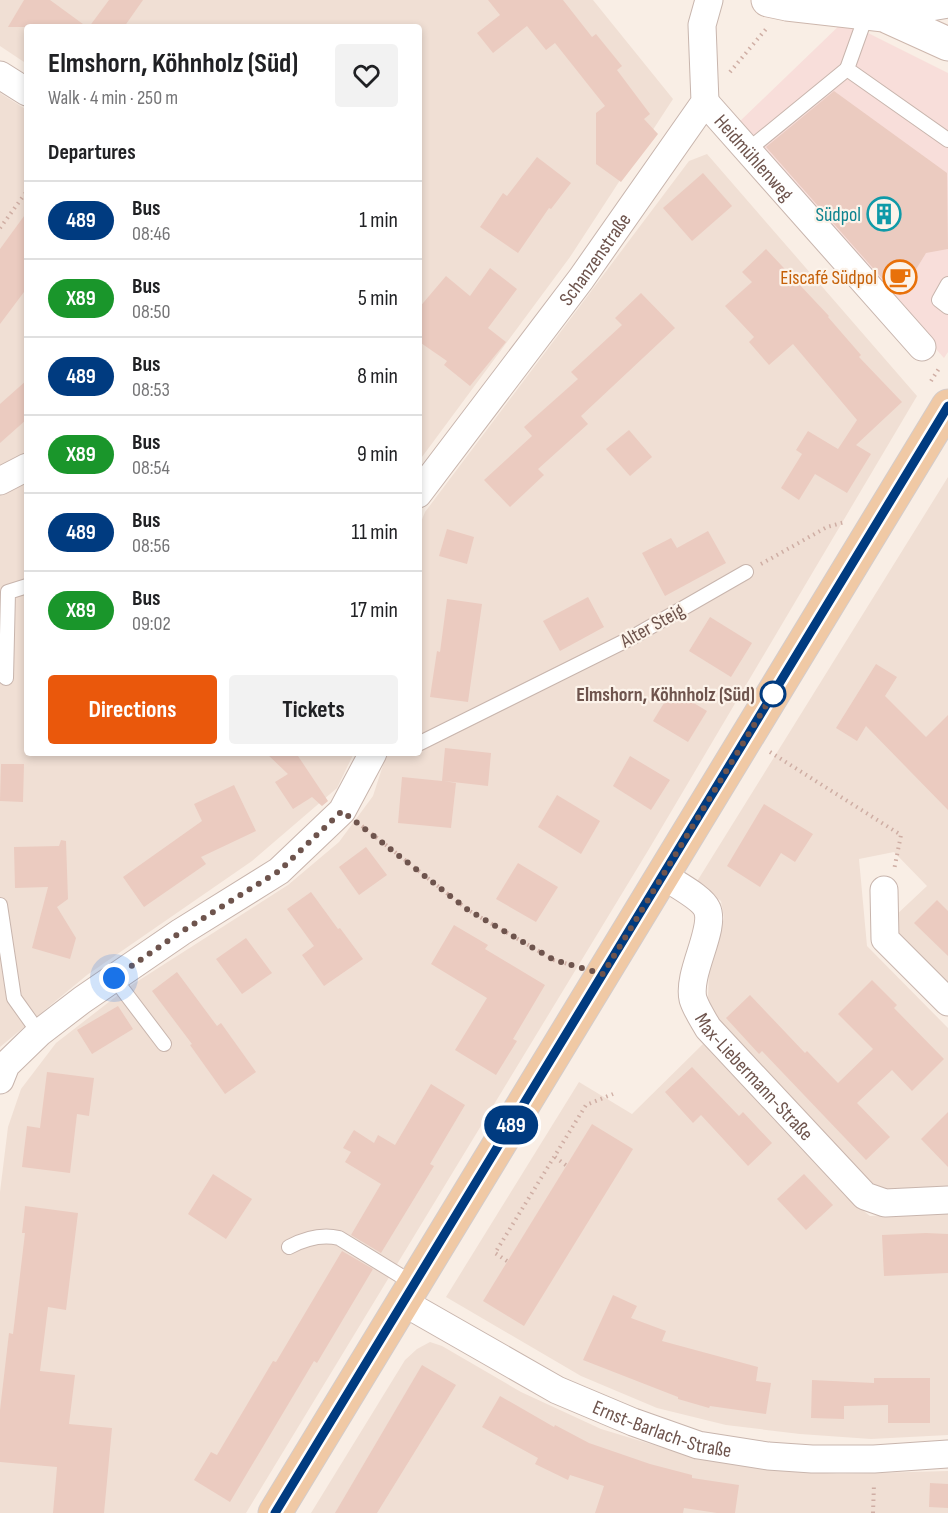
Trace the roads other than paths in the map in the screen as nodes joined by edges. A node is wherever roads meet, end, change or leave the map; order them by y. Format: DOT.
graph roads {
  1 [pos="709,0"];
  2 [pos="777,2"];
  3 [pos="948,4"];
  4 [pos="875,14"];
  5 [pos="948,44"];
  6 [pos="847,69"];
  7 [pos="0,75"];
  8 [pos="24,90"];
  9 [pos="705,102"];
  10 [pos="948,141"];
  11 [pos="748,150"];
  12 [pos="948,284"];
  13 [pos="948,308"];
  14 [pos="922,347"];
  15 [pos="948,406"];
  16 [pos="24,469"];
  17 [pos="0,481"];
  18 [pos="422,489"];
  19 [pos="746,573"];
  20 [pos="24,587"];
  21 [pos="6,678"];
  22 [pos="422,742"];
  23 [pos="371,756"];
  24 [pos="663,875"];
  25 [pos="884,890"];
  26 [pos="0,905"];
  27 [pos="114,978"];
  28 [pos="948,1002"];
  29 [pos="39,1034"];
  30 [pos="164,1044"];
  31 [pos="0,1080"];
  32 [pos="948,1200"];
  33 [pos="289,1247"];
  34 [pos="409,1293"];
  35 [pos="948,1454"];
  36 [pos="275,1513"];
  1 -- 9 [label="street"];
  2 -- 4 [label="street"];
  3 -- 4 [label="street"];
  4 -- 5 [label="street"];
  4 -- 6 [label="lane"];
  6 -- 10 [label="lane"];
  6 -- 11 [label="lane"];
  7 -- 8 [label="street"];
  9 -- 11 [label="street, Heidmühlenweg"];
  9 -- 18 [label="street, Schanzenstraße"];
  11 -- 14 [label="street, Heidmühlenweg"];
  12 -- 13 [label="lane"];
  15 -- 24 [label="main road"];
  16 -- 17 [label="street"];
  19 -- 22 [label="lane, Alter Steig"];
  20 -- 21 [label="lane"];
  23 -- 27 [label="street"];
  24 -- 32 [label="street, Max-Liebermann-Straße"];
  24 -- 34 [label="main road"];
  25 -- 28 [label="street"];
  26 -- 29 [label="lane"];
  27 -- 29 [label="street"];
  27 -- 30 [label="lane"];
  29 -- 31 [label="street"];
  33 -- 34 [label="lane"];
  34 -- 35 [label="street, Ernst-Barlach-Straße"];
  34 -- 36 [label="main road"];
}
